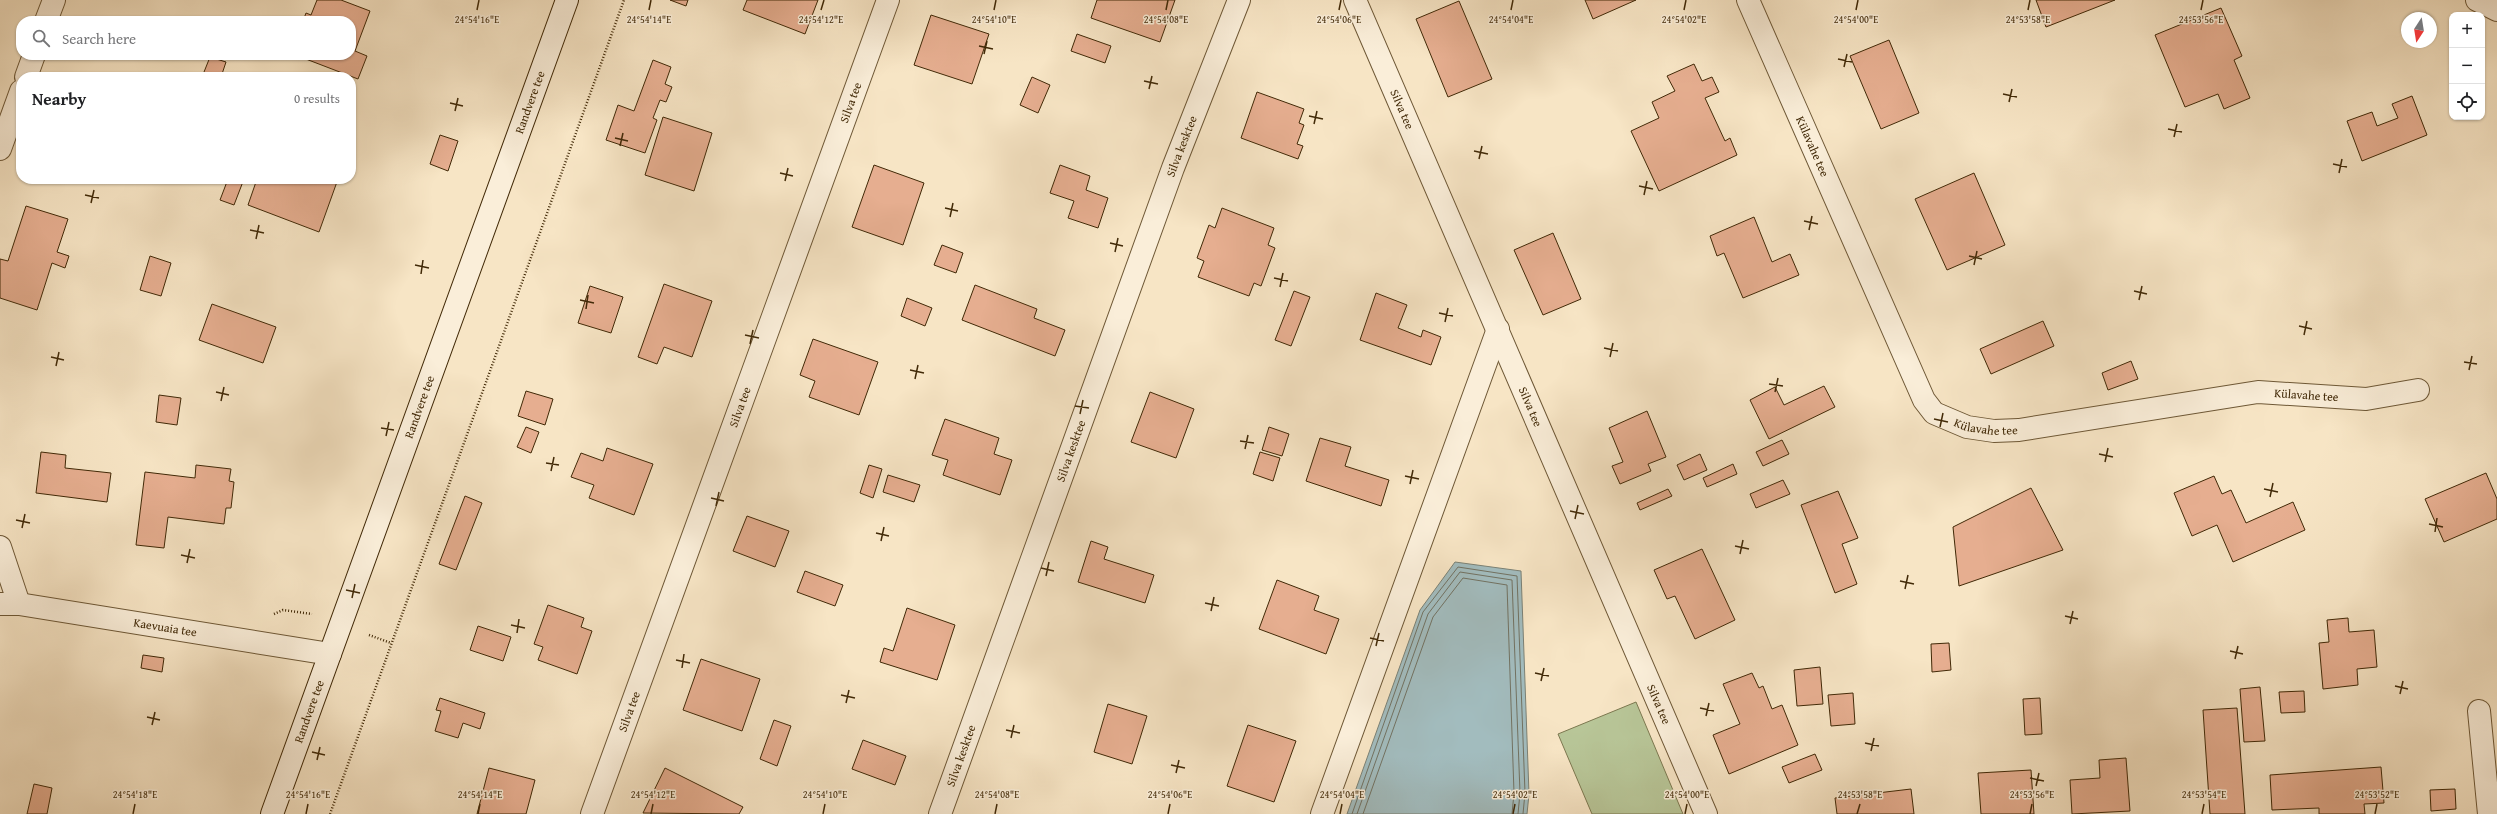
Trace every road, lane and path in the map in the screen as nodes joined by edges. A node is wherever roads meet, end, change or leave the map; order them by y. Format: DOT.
graph roads {
  1 [pos="54,0"];
  2 [pos="567,0"];
  3 [pos="624,0"];
  4 [pos="888,0"];
  5 [pos="1239,0"];
  6 [pos="1355,0"];
  7 [pos="2477,0"];
  8 [pos="1754,2"];
  9 [pos="2497,10"];
  10 [pos="48,16"];
  11 [pos="32,60"];
  12 [pos="28,72"];
  13 [pos="16,105"];
  14 [pos="0,149"];
  15 [pos="1498,329"];
  16 [pos="2418,390"];
  17 [pos="0,547"];
  18 [pos="9,604"];
  19 [pos="330,654"];
  20 [pos="2479,711"];
  21 [pos="272,814"];
  22 [pos="330,814"];
  23 [pos="592,814"];
  24 [pos="940,814"];
  25 [pos="1322,814"];
  26 [pos="1706,814"];
  27 [pos="2489,814"];
  1 -- 10 [label="street"];
  2 -- 19 [label="street, Randvere tee"];
  3 -- 22 [label="path"];
  4 -- 23 [label="street, Silva tee"];
  5 -- 24 [label="street, Silva kesktee"];
  6 -- 15 [label="street, Silva tee"];
  7 -- 9 [label="street"];
  8 -- 16 [label="street, Külavahe tee"];
  11 -- 12 [label="street"];
  13 -- 14 [label="street"];
  15 -- 25 [label="street"];
  15 -- 26 [label="street, Silva tee"];
  17 -- 18 [label="street"];
  18 -- 19 [label="street, Kaevuaia tee"];
  19 -- 21 [label="street, Randvere tee"];
  20 -- 27 [label="street"];
}
